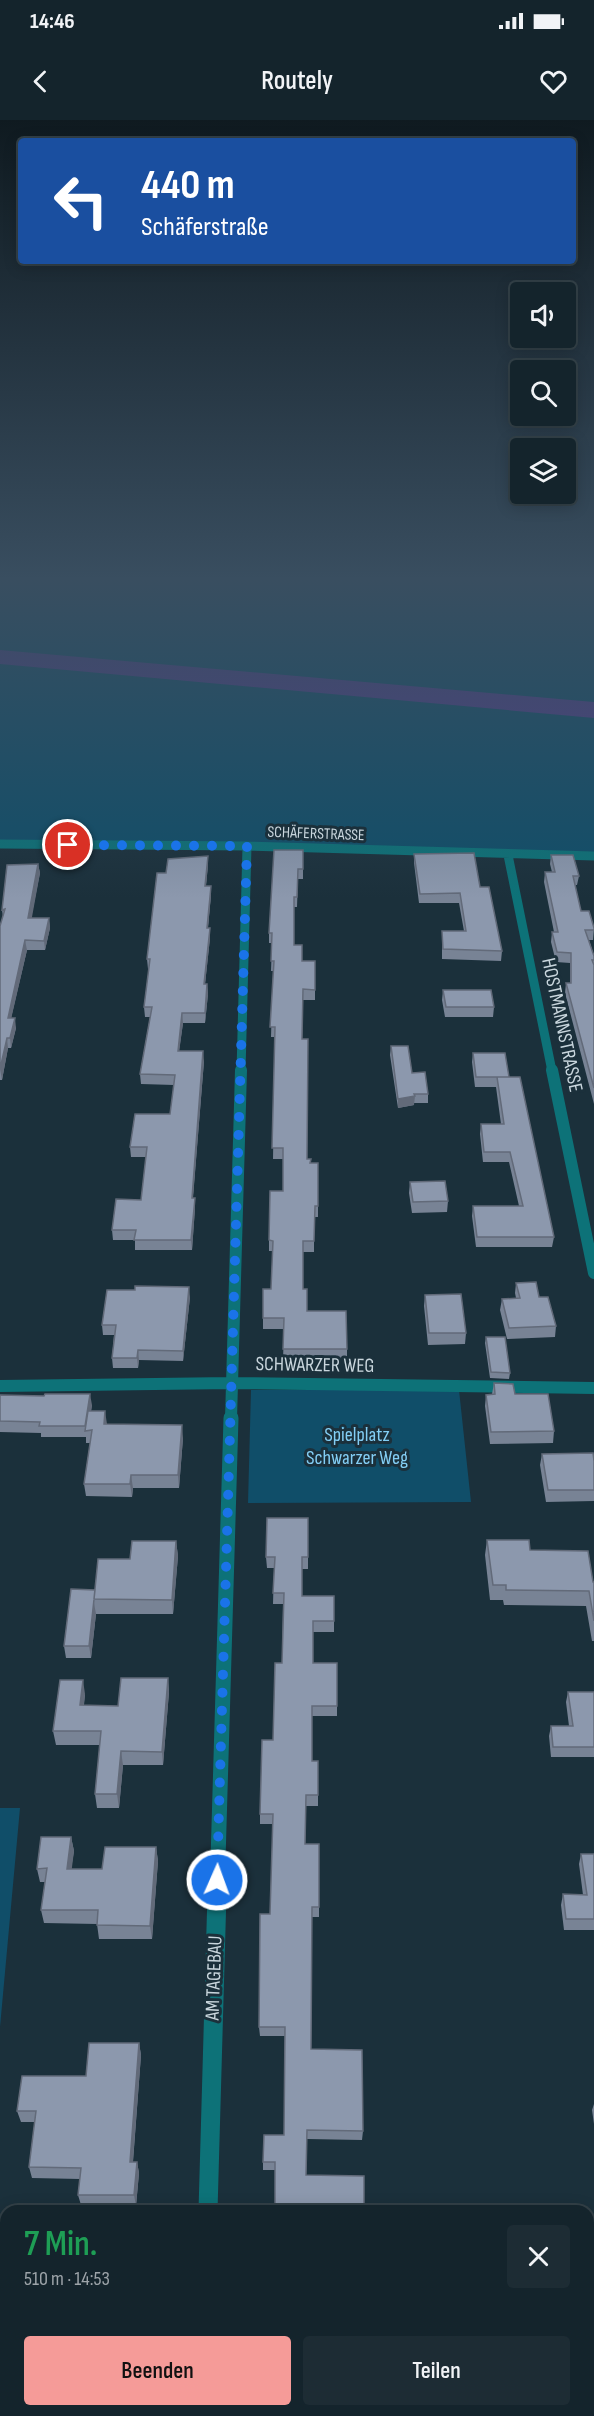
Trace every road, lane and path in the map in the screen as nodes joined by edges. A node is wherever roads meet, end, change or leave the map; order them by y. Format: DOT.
graph roads {
  1 [pos="0,844"];
  2 [pos="247,846"];
  3 [pos="508,855"];
  4 [pos="594,856"];
  5 [pos="594,1273"];
  6 [pos="232,1383"];
  7 [pos="0,1386"];
  8 [pos="594,1388"];
  9 [pos="208,2205"];
  1 -- 2 [label="street, SCHÄFERSTRASSE"];
  2 -- 3 [label="street, SCHÄFERSTRASSE"];
  2 -- 6 [label="street, AM TAGEBAU"];
  3 -- 4 [label="street, SCHÄFERSTRASSE"];
  3 -- 5 [label="street, HOSTMANNSTRASSE"];
  6 -- 7 [label="street, SCHWARZER WEG"];
  6 -- 8 [label="street, SCHWARZER WEG"];
  6 -- 9 [label="street, AM TAGEBAU"];
}
